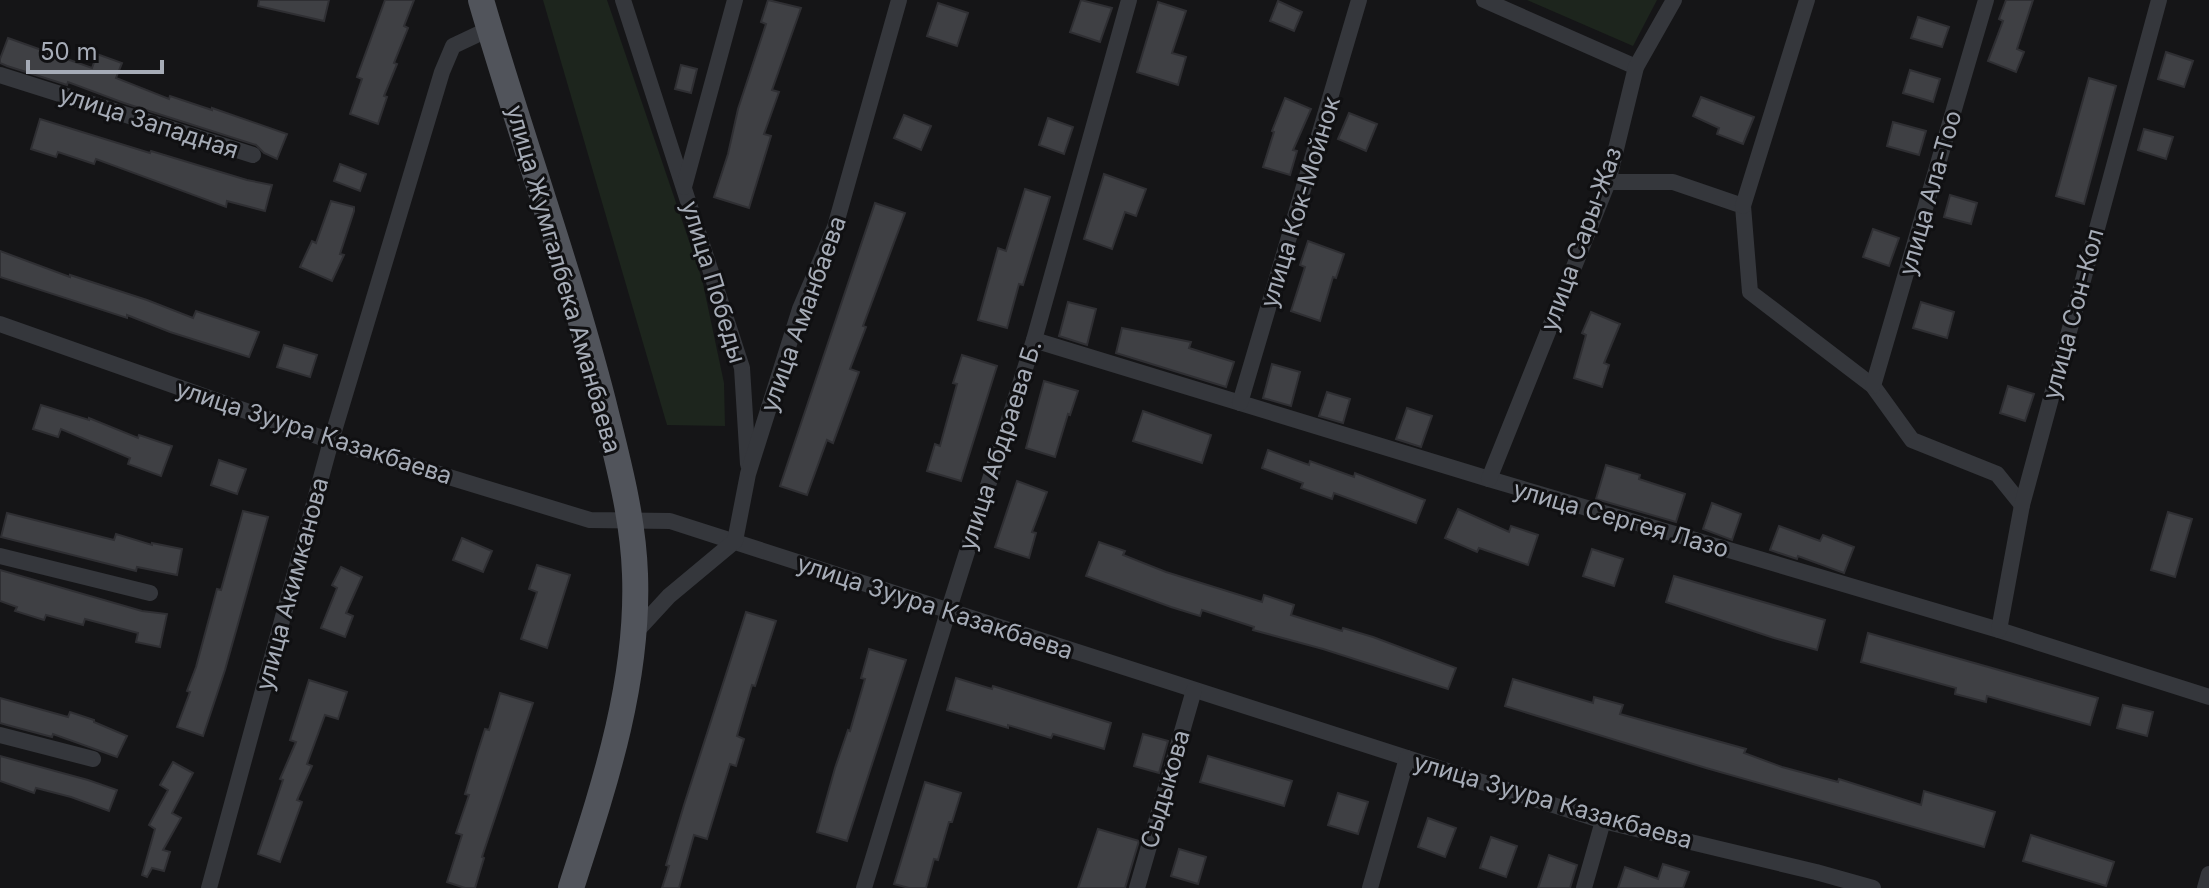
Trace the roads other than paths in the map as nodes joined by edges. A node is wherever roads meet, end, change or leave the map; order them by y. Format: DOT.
graph roads {
  1 [pos="481,0"];
  2 [pos="623,0"];
  3 [pos="735,0"];
  4 [pos="899,0"];
  5 [pos="1129,0"];
  6 [pos="1359,0"];
  7 [pos="1484,0"];
  8 [pos="1674,0"];
  9 [pos="1807,0"];
  10 [pos="1986,0"];
  11 [pos="2159,0"];
  12 [pos="489,29"];
  13 [pos="1636,67"];
  14 [pos="0,75"];
  15 [pos="253,155"];
  16 [pos="1608,182"];
  17 [pos="684,187"];
  18 [pos="1743,206"];
  19 [pos="0,324"];
  20 [pos="1034,340"];
  21 [pos="1873,386"];
  22 [pos="1240,403"];
  23 [pos="331,441"];
  24 [pos="748,474"];
  25 [pos="1489,479"];
  26 [pos="2022,505"];
  27 [pos="629,522"];
  28 [pos="735,541"];
  29 [pos="0,556"];
  30 [pos="150,593"];
  31 [pos="948,612"];
  32 [pos="1999,630"];
  33 [pos="633,635"];
  34 [pos="1194,690"];
  35 [pos="2209,697"];
  36 [pos="0,735"];
  37 [pos="1407,758"];
  38 [pos="93,759"];
  39 [pos="1603,821"];
  40 [pos="2209,874"];
  41 [pos="1814,880"];
  42 [pos="209,888"];
  43 [pos="571,888"];
  44 [pos="864,888"];
  45 [pos="1137,888"];
  46 [pos="1370,888"];
  47 [pos="1584,888"];
  48 [pos="1873,888"];
  49 [pos="2205,888"];
  1 -- 12 [label="main road, улица Жумгалбека Аманбаева"];
  2 -- 17 [label="street, улица Победы"];
  3 -- 17 [label="street, улица Победы"];
  4 -- 24 [label="street, улица Аманбаева"];
  5 -- 20 [label="street, улица Абдраева Б."];
  6 -- 22 [label="street, улица Кок-Мойнок"];
  7 -- 13 [label="street"];
  8 -- 13 [label="street, улица Сары-Жаз"];
  9 -- 18 [label="street"];
  10 -- 21 [label="street, улица Ала-Тоо"];
  11 -- 26 [label="street, улица Сон-Кол"];
  12 -- 23 [label="street, улица Акимканова"];
  12 -- 27 [label="main road, улица Жумгалбека Аманбаева"];
  13 -- 16 [label="street, улица Сары-Жаз"];
  14 -- 15 [label="street, улица Западная"];
  16 -- 18 [label="street"];
  16 -- 25 [label="street, улица Сары-Жаз"];
  17 -- 24 [label="street, улица Победы"];
  18 -- 21 [label="street"];
  19 -- 23 [label="street, улица Зуура Казакбаева"];
  20 -- 22 [label="street, улица Сергея Лазо"];
  20 -- 31 [label="street, улица Абдраева Б."];
  21 -- 26 [label="street"];
  22 -- 25 [label="street, улица Сергея Лазо"];
  23 -- 27 [label="street, улица Зуура Казакбаева"];
  23 -- 42 [label="street, улица Акимканова"];
  24 -- 28 [label="street, улица Аманбаева"];
  25 -- 32 [label="street, улица Сергея Лазо"];
  26 -- 32 [label="street, улица Сон-Кол"];
  27 -- 28 [label="street, улица Зуура Казакбаева"];
  27 -- 33 [label="main road, улица Жумгалбека Аманбаева"];
  28 -- 31 [label="street, улица Зуура Казакбаева"];
  28 -- 33 [label="street"];
  29 -- 30 [label="street"];
  31 -- 34 [label="street, улица Зуура Казакбаева"];
  31 -- 44 [label="street, улица Абдраева Б."];
  32 -- 35 [label="street, улица Сергея Лазо"];
  33 -- 43 [label="main road, улица Жумгалбека Аманбаева"];
  34 -- 37 [label="street, улица Зуура Казакбаева"];
  34 -- 45 [label="street, Сыдыкова"];
  36 -- 38 [label="street"];
  37 -- 39 [label="street, улица Зуура Казакбаева"];
  37 -- 46 [label="street"];
  39 -- 41 [label="street, улица Зуура Казакбаева"];
  39 -- 47 [label="street"];
  40 -- 49 [label="street"];
  41 -- 48 [label="street, улица Зуура Казакбаева"];
}
